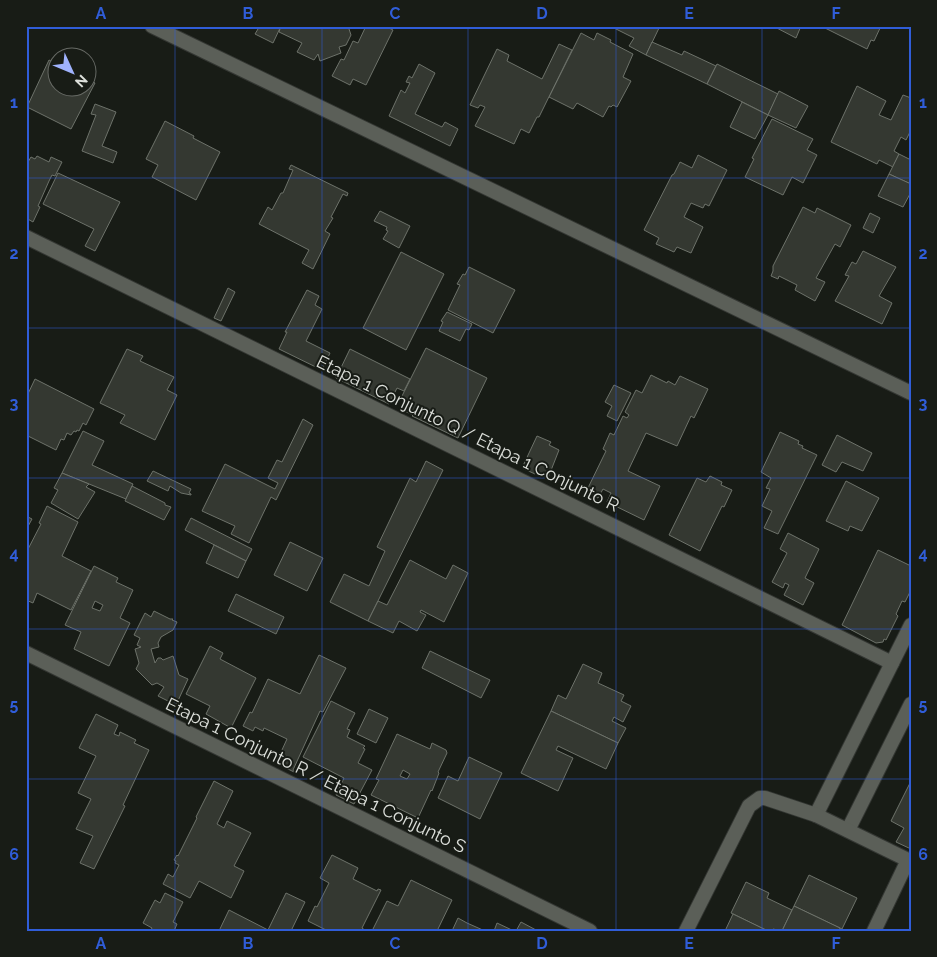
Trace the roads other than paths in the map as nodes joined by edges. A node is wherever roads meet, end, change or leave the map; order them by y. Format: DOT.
graph roads {
  1 [pos="152,26"];
  2 [pos="26,237"];
  3 [pos="911,393"];
  4 [pos="911,625"];
  5 [pos="26,653"];
  6 [pos="892,663"];
  7 [pos="911,704"];
  8 [pos="816,814"];
  9 [pos="848,830"];
  10 [pos="909,861"];
  11 [pos="590,931"];
  12 [pos="686,931"];
  13 [pos="874,931"];
  1 -- 3 [label="street"];
  2 -- 6 [label="street, Etapa 1 Conjunto Q / Etapa 1 Conjunto R"];
  4 -- 6 [label="street"];
  5 -- 11 [label="street, Etapa 1 Conjunto R / Etapa 1 Conjunto S"];
  6 -- 8 [label="street"];
  7 -- 9 [label="street"];
  8 -- 9 [label="street"];
  8 -- 12 [label="street"];
  9 -- 10 [label="street"];
  10 -- 13 [label="street"];
}
